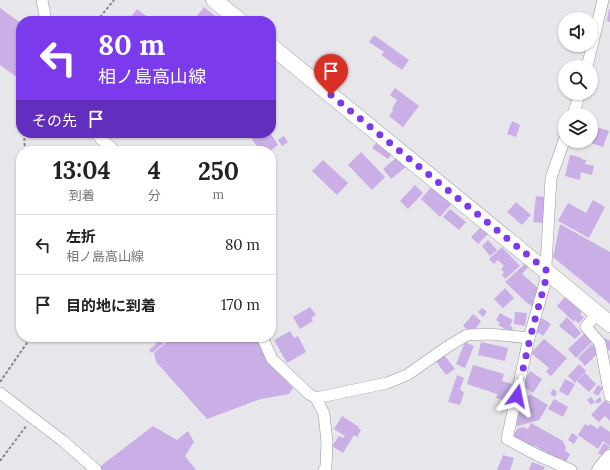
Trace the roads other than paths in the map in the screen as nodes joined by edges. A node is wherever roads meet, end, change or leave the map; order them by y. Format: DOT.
graph roads {
  1 [pos="42,0"];
  2 [pos="214,0"];
  3 [pos="603,0"];
  4 [pos="45,16"];
  5 [pos="234,16"];
  6 [pos="276,50"];
  7 [pos="589,60"];
  8 [pos="100,138"];
  9 [pos="110,146"];
  10 [pos="562,148"];
  11 [pos="546,270"];
  12 [pos="597,313"];
  13 [pos="610,324"];
  14 [pos="530,338"];
  15 [pos="264,342"];
  16 [pos="0,393"];
  17 [pos="610,396"];
  18 [pos="316,398"];
  19 [pos="610,458"];
  20 [pos="96,470"];
  21 [pos="324,470"];
  22 [pos="571,470"];
  23 [pos="600,470"];
  1 -- 4 [label="street"];
  2 -- 5 [label="main road"];
  3 -- 7 [label="street"];
  6 -- 11 [label="main road"];
  8 -- 9 [label="street"];
  10 -- 11 [label="street"];
  11 -- 12 [label="main road"];
  11 -- 14 [label="street"];
  12 -- 13 [label="main road"];
  12 -- 17 [label="street"];
  14 -- 18 [label="street"];
  14 -- 22 [label="street"];
  15 -- 18 [label="street"];
  16 -- 20 [label="street"];
  18 -- 21 [label="street"];
  19 -- 23 [label="main road"];
}
